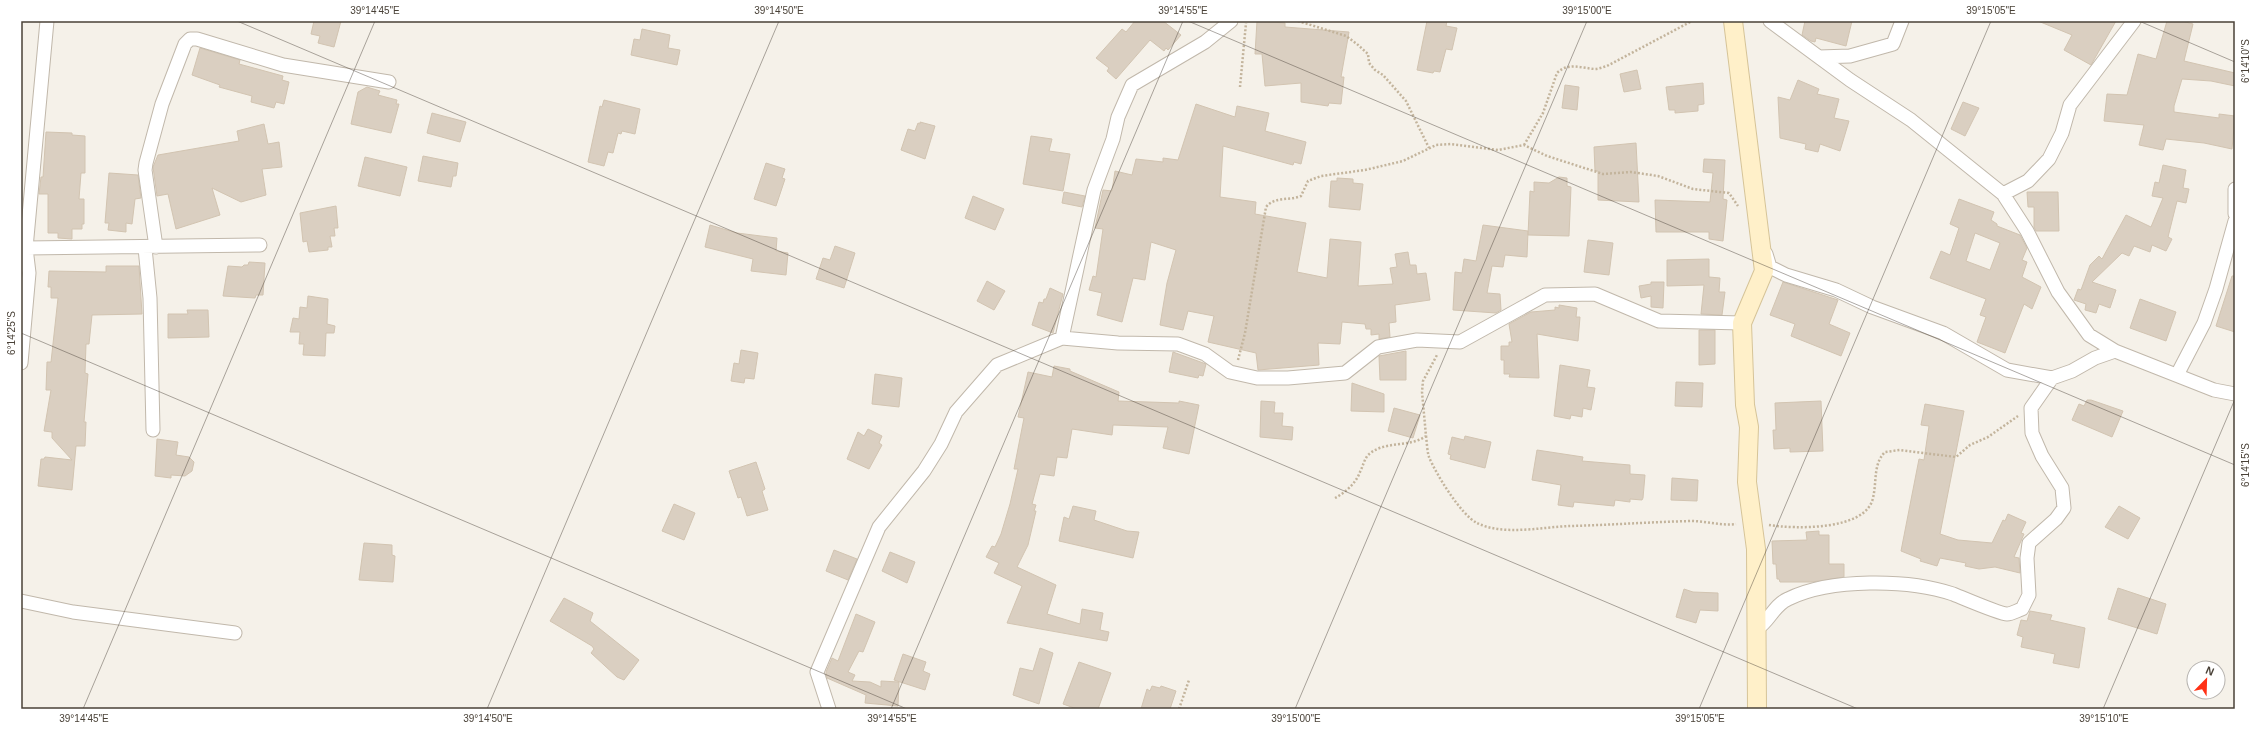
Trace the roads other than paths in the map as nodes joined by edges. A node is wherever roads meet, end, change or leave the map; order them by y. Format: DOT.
graph roads {
  1 [pos="46,21"];
  2 [pos="1231,21"];
  3 [pos="1733,21"];
  4 [pos="1770,21"];
  5 [pos="1902,21"];
  6 [pos="2134,21"];
  7 [pos="1819,57"];
  8 [pos="389,82"];
  9 [pos="2235,189"];
  10 [pos="2003,194"];
  11 [pos="2235,214"];
  12 [pos="2235,221"];
  13 [pos="1760,237"];
  14 [pos="260,245"];
  15 [pos="151,247"];
  16 [pos="26,248"];
  17 [pos="25,273"];
  18 [pos="1742,323"];
  19 [pos="1062,338"];
  20 [pos="2115,351"];
  21 [pos="21,363"];
  22 [pos="2177,375"];
  23 [pos="2052,378"];
  24 [pos="2235,394"];
  25 [pos="153,430"];
  26 [pos="21,601"];
  27 [pos="1758,628"];
  28 [pos="235,633"];
  29 [pos="829,709"];
  30 [pos="1757,709"];
  1 -- 16 [label="street"];
  2 -- 19 [label="street"];
  3 -- 13 [label="main road"];
  4 -- 7 [label="street"];
  5 -- 7 [label="street"];
  6 -- 10 [label="street"];
  7 -- 10 [label="street"];
  8 -- 15 [label="street"];
  9 -- 11 [label="street"];
  10 -- 20 [label="street"];
  12 -- 22 [label="street"];
  13 -- 18 [label="main road"];
  13 -- 23 [label="street"];
  14 -- 15 [label="street"];
  15 -- 16 [label="street"];
  15 -- 25 [label="street"];
  16 -- 17 [label="street"];
  17 -- 21 [label="street"];
  18 -- 19 [label="street"];
  18 -- 27 [label="main road"];
  19 -- 29 [label="street"];
  20 -- 22 [label="street"];
  20 -- 23 [label="street"];
  22 -- 24 [label="street"];
  23 -- 27 [label="street"];
  26 -- 28 [label="street"];
  27 -- 30 [label="main road"];
}
